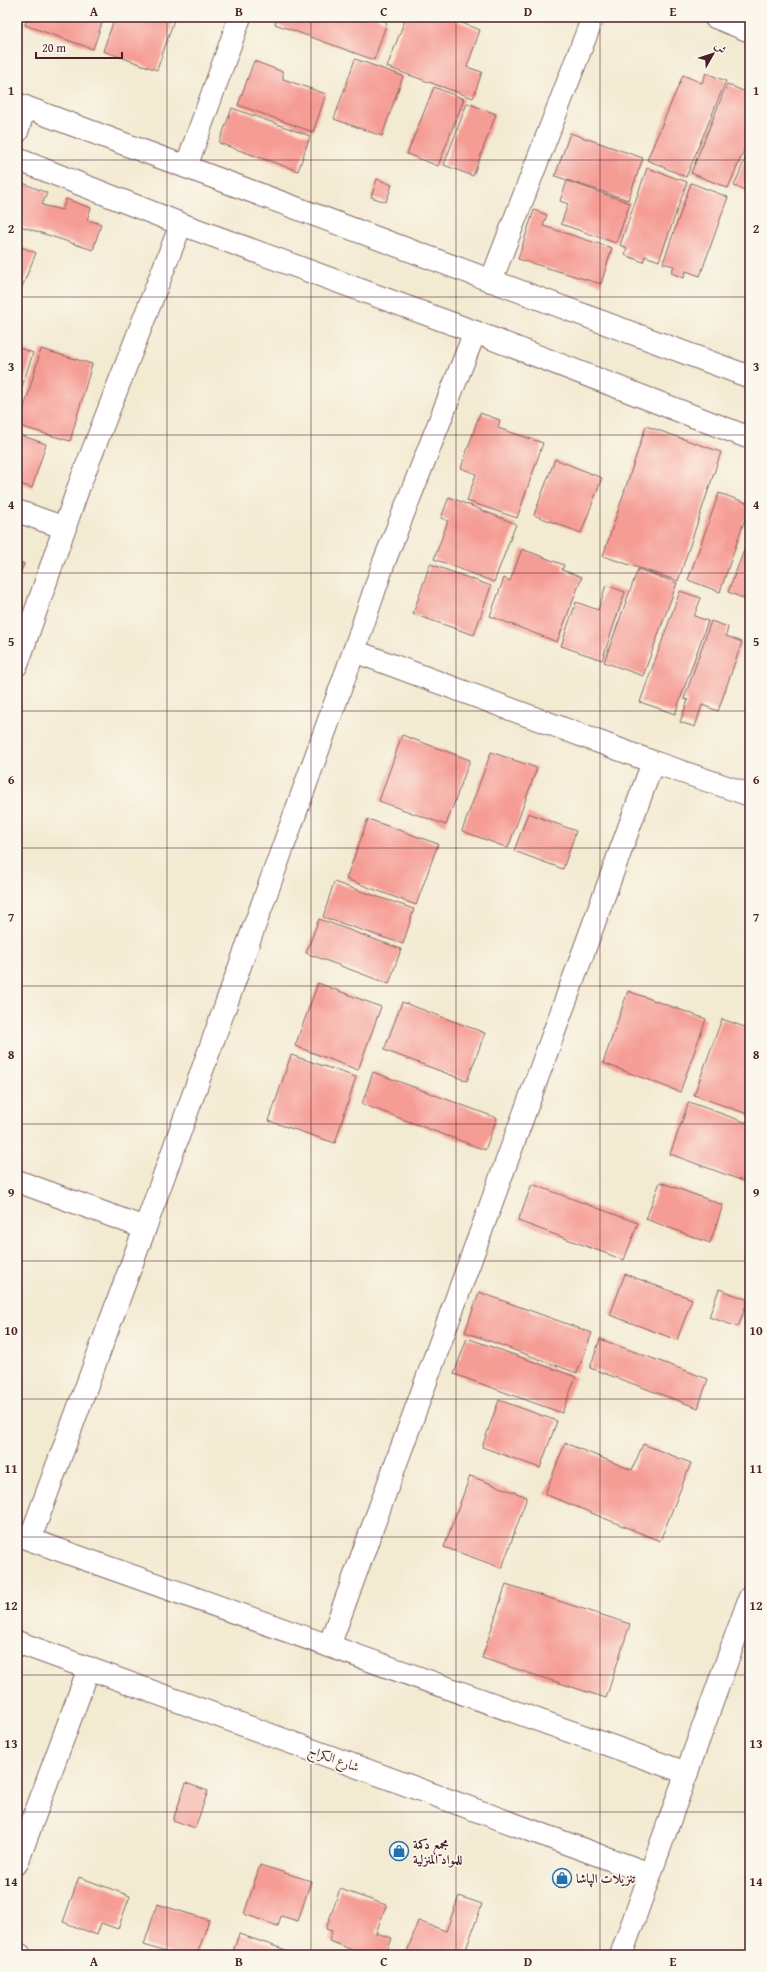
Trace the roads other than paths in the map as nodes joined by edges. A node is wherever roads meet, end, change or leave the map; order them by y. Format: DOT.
graph roads {
  1 [pos="240,17"];
  2 [pos="593,17"];
  3 [pos="715,17"];
  4 [pos="750,31"];
  5 [pos="21,106"];
  6 [pos="17,132"];
  7 [pos="17,160"];
  8 [pos="186,167"];
  9 [pos="181,224"];
  10 [pos="491,280"];
  11 [pos="475,332"];
  12 [pos="750,377"];
  13 [pos="750,438"];
  14 [pos="17,511"];
  15 [pos="65,528"];
  16 [pos="354,651"];
  17 [pos="17,665"];
  18 [pos="653,762"];
  19 [pos="750,795"];
  20 [pos="17,1181"];
  21 [pos="145,1228"];
  22 [pos="24,1537"];
  23 [pos="750,1597"];
  24 [pos="17,1642"];
  25 [pos="329,1646"];
  26 [pos="89,1668"];
  27 [pos="687,1773"];
  28 [pos="17,1863"];
  29 [pos="650,1874"];
  30 [pos="17,1954"];
  31 [pos="20,1955"];
  32 [pos="621,1955"];
  1 -- 8 [label="street"];
  2 -- 10 [label="street"];
  3 -- 4 [label="street"];
  5 -- 6 [label="street"];
  5 -- 8 [label="street"];
  7 -- 9 [label="street"];
  8 -- 10 [label="street"];
  9 -- 11 [label="street"];
  9 -- 15 [label="street"];
  10 -- 12 [label="street"];
  11 -- 13 [label="street"];
  11 -- 16 [label="street"];
  14 -- 15 [label="street"];
  15 -- 17 [label="street"];
  16 -- 18 [label="street"];
  16 -- 21 [label="street"];
  18 -- 19 [label="street"];
  18 -- 25 [label="street"];
  20 -- 21 [label="street"];
  21 -- 22 [label="street"];
  22 -- 25 [label="street"];
  23 -- 27 [label="street"];
  24 -- 26 [label="street, شارع الكراج"];
  25 -- 27 [label="street"];
  26 -- 28 [label="street"];
  26 -- 29 [label="street, شارع الكراج"];
  27 -- 29 [label="street"];
  29 -- 32 [label="street"];
  30 -- 31 [label="street"];
}
